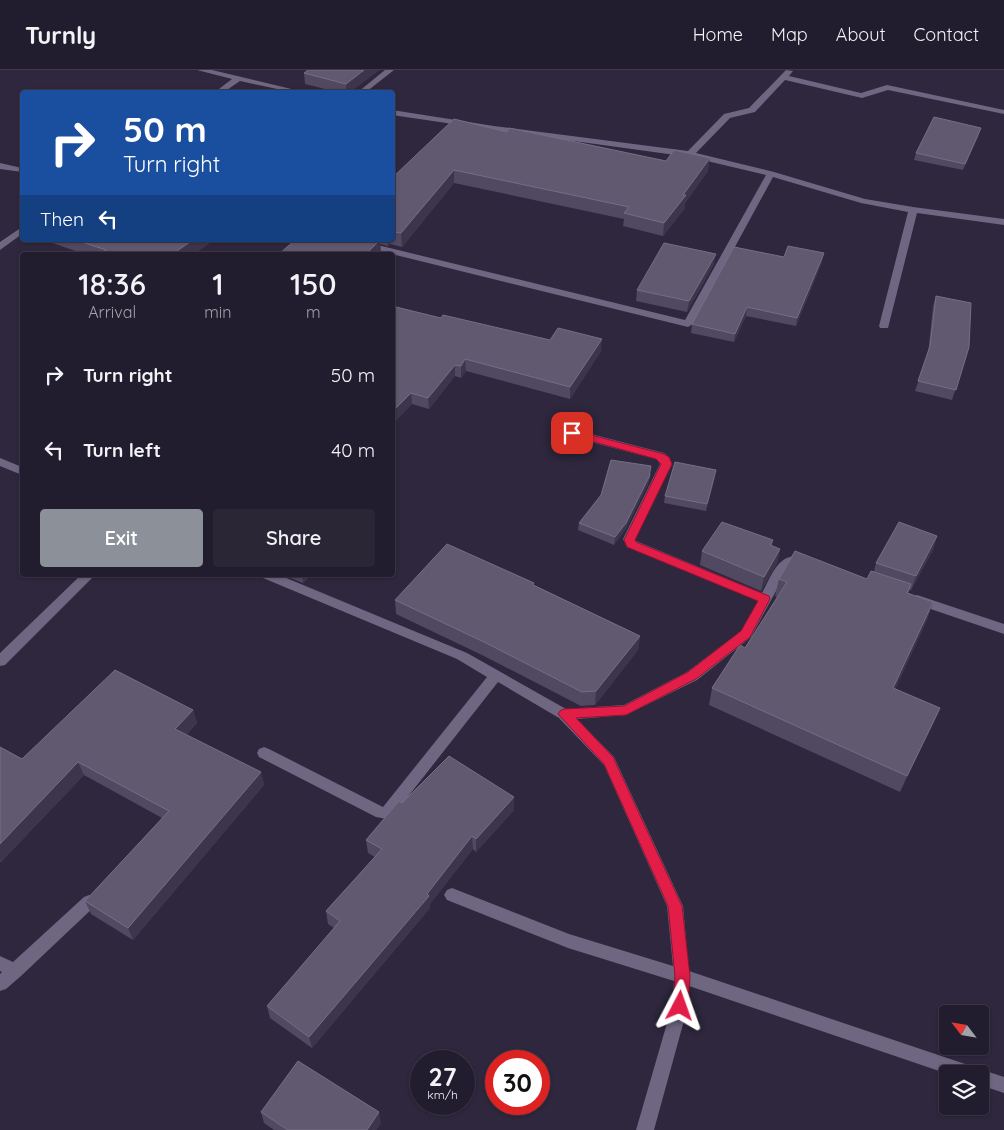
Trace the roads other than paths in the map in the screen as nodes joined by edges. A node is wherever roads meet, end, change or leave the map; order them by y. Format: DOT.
graph roads {
  1 [pos="201,70"];
  2 [pos="390,70"];
  3 [pos="790,70"];
  4 [pos="783,77"];
  5 [pos="238,79"];
  6 [pos="222,90"];
  7 [pos="290,90"];
  8 [pos="365,90"];
  9 [pos="395,112"];
  10 [pos="1004,112"];
  11 [pos="690,154"];
  12 [pos="0,166"];
  13 [pos="20,170"];
  14 [pos="771,174"];
  15 [pos="913,210"];
  16 [pos="1004,222"];
  17 [pos="20,232"];
  18 [pos="354,242"];
  19 [pos="0,247"];
  20 [pos="395,252"];
  21 [pos="395,252"];
  22 [pos="884,326"];
  23 [pos="572,433"];
  24 [pos="0,462"];
  25 [pos="20,470"];
  26 [pos="820,566"];
  27 [pos="87,577"];
  28 [pos="272,577"];
  29 [pos="902,595"];
  30 [pos="765,599"];
  31 [pos="1004,629"];
  32 [pos="0,661"];
  33 [pos="496,676"];
  34 [pos="564,714"];
  35 [pos="264,752"];
  36 [pos="452,895"];
  37 [pos="89,902"];
  38 [pos="0,962"];
  39 [pos="15,971"];
  40 [pos="682,976"];
  41 [pos="0,984"];
  42 [pos="944,1065"];
  43 [pos="989,1080"];
  44 [pos="1004,1085"];
  45 [pos="645,1130"];
  1 -- 5 [label="street"];
  2 -- 8 [label="street"];
  3 -- 4 [label="street"];
  4 -- 10 [label="street"];
  4 -- 11 [label="street"];
  5 -- 6 [label="street"];
  5 -- 7 [label="street"];
  9 -- 11 [label="street"];
  11 -- 14 [label="street"];
  12 -- 13 [label="street"];
  14 -- 15 [label="street"];
  14 -- 20 [label="street"];
  15 -- 16 [label="street"];
  15 -- 22 [label="street"];
  17 -- 19 [label="street"];
  18 -- 21 [label="street"];
  23 -- 30 [label="street"];
  24 -- 25 [label="street"];
  26 -- 30 [label="street"];
  27 -- 32 [label="street"];
  28 -- 33 [label="street"];
  29 -- 31 [label="street"];
  30 -- 34 [label="street"];
  33 -- 34 [label="street"];
  33 -- 35 [label="street"];
  34 -- 40 [label="street"];
  36 -- 40 [label="street"];
  37 -- 39 [label="street"];
  38 -- 39 [label="street"];
  39 -- 41 [label="street"];
  40 -- 42 [label="street"];
  40 -- 45 [label="street"];
  43 -- 44 [label="street"];
}
